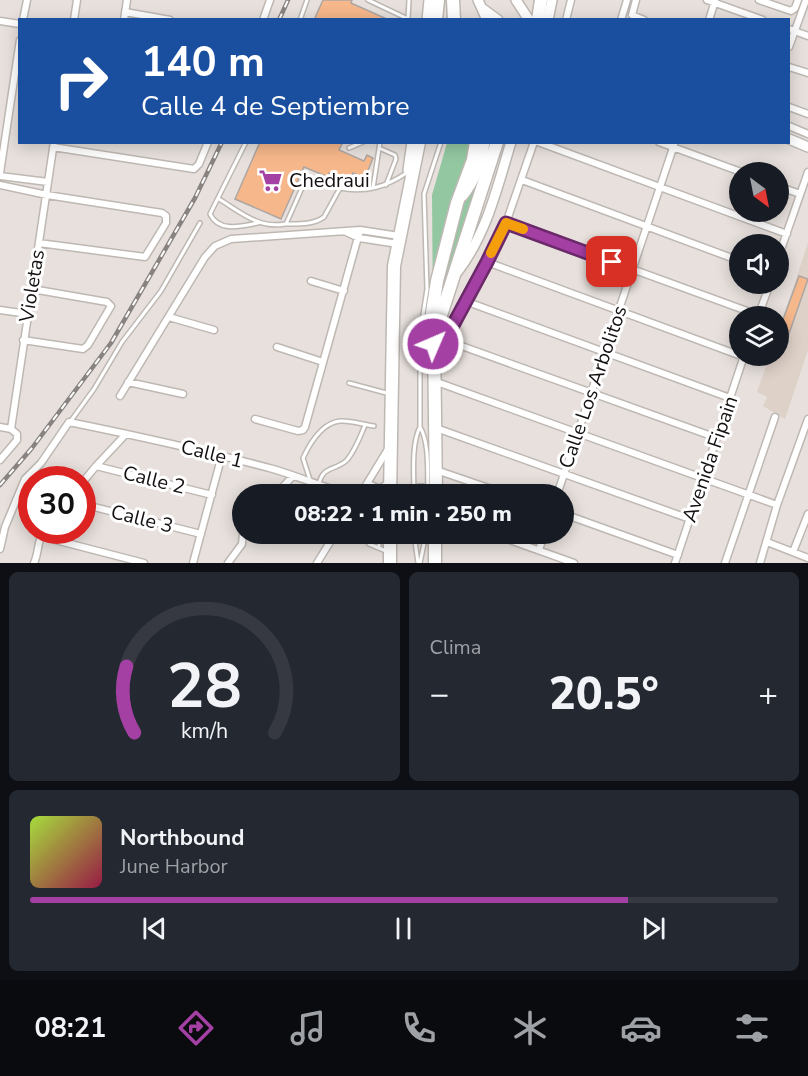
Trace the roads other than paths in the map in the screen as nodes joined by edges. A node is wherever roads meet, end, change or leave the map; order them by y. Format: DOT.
graph roads {
  1 [pos="27,0"];
  2 [pos="77,0"];
  3 [pos="127,0"];
  4 [pos="270,0"];
  5 [pos="307,0"];
  6 [pos="368,0"];
  7 [pos="383,0"];
  8 [pos="409,0"];
  9 [pos="429,0"];
  10 [pos="438,0"];
  11 [pos="453,0"];
  12 [pos="516,0"];
  13 [pos="541,0"];
  14 [pos="552,0"];
  15 [pos="571,0"];
  16 [pos="627,0"];
  17 [pos="636,0"];
  18 [pos="707,0"];
  19 [pos="759,0"];
  20 [pos="798,0"];
  21 [pos="806,0"];
  22 [pos="715,1"];
  23 [pos="381,6"];
  24 [pos="482,8"];
  25 [pos="799,9"];
  26 [pos="125,12"];
  27 [pos="631,17"];
  28 [pos="23,18"];
  29 [pos="74,18"];
  30 [pos="124,18"];
  31 [pos="159,18"];
  32 [pos="264,18"];
  33 [pos="301,18"];
  34 [pos="406,18"];
  35 [pos="408,18"];
  36 [pos="427,18"];
  37 [pos="436,18"];
  38 [pos="453,18"];
  39 [pos="495,18"];
  40 [pos="528,18"];
  41 [pos="538,18"];
  42 [pos="548,18"];
  43 [pos="566,18"];
  44 [pos="622,18"];
  45 [pos="709,18"];
  46 [pos="758,18"];
  47 [pos="0,21"];
  48 [pos="18,24"];
  49 [pos="792,30"];
  50 [pos="808,36"];
  51 [pos="18,53"];
  52 [pos="790,67"];
  53 [pos="808,73"];
  54 [pos="790,107"];
  55 [pos="808,114"];
  56 [pos="790,126"];
  57 [pos="808,134"];
  58 [pos="790,139"];
  59 [pos="207,144"];
  60 [pos="245,144"];
  61 [pos="358,144"];
  62 [pos="380,144"];
  63 [pos="412,144"];
  64 [pos="419,144"];
  65 [pos="440,144"];
  66 [pos="476,144"];
  67 [pos="484,144"];
  68 [pos="496,144"];
  69 [pos="510,144"];
  70 [pos="535,144"];
  71 [pos="541,144"];
  72 [pos="54,145"];
  73 [pos="674,145"];
  74 [pos="808,147"];
  75 [pos="349,148"];
  76 [pos="379,148"];
  77 [pos="729,167"];
  78 [pos="408,172"];
  79 [pos="808,172"];
  80 [pos="0,174"];
  81 [pos="522,180"];
  82 [pos="48,182"];
  83 [pos="0,185"];
  84 [pos="386,186"];
  85 [pos="340,188"];
  86 [pos="660,188"];
  87 [pos="373,189"];
  88 [pos="789,190"];
  89 [pos="800,194"];
  90 [pos="46,195"];
  91 [pos="219,199"];
  92 [pos="458,203"];
  93 [pos="403,221"];
  94 [pos="200,223"];
  95 [pos="258,223"];
  96 [pos="506,223"];
  97 [pos="286,224"];
  98 [pos="647,228"];
  99 [pos="360,234"];
  100 [pos="787,234"];
  101 [pos="399,240"];
  102 [pos="39,243"];
  103 [pos="729,257"];
  104 [pos="487,262"];
  105 [pos="633,269"];
  106 [pos="453,278"];
  107 [pos="311,281"];
  108 [pos="32,289"];
  109 [pos="344,291"];
  110 [pos="465,301"];
  111 [pos="731,306"];
  112 [pos="0,310"];
  113 [pos="619,311"];
  114 [pos="28,314"];
  115 [pos="169,318"];
  116 [pos="214,330"];
  117 [pos="24,340"];
  118 [pos="438,340"];
  119 [pos="277,347"];
  120 [pos="729,351"];
  121 [pos="605,352"];
  122 [pos="323,362"];
  123 [pos="741,366"];
  124 [pos="434,381"];
  125 [pos="128,382"];
  126 [pos="349,383"];
  127 [pos="591,393"];
  128 [pos="183,394"];
  129 [pos="392,395"];
  130 [pos="120,396"];
  131 [pos="730,398"];
  132 [pos="776,417"];
  133 [pos="255,419"];
  134 [pos="808,419"];
  135 [pos="69,422"];
  136 [pos="365,425"];
  137 [pos="374,426"];
  138 [pos="420,427"];
  139 [pos="0,428"];
  140 [pos="435,428"];
  141 [pos="11,429"];
  142 [pos="578,433"];
  143 [pos="126,434"];
  144 [pos="717,438"];
  145 [pos="391,444"];
  146 [pos="222,455"];
  147 [pos="0,460"];
  148 [pos="96,466"];
  149 [pos="436,470"];
  150 [pos="564,474"];
  151 [pos="293,476"];
  152 [pos="703,479"];
  153 [pos="391,481"];
  154 [pos="368,482"];
  155 [pos="311,483"];
  156 [pos="285,484"];
  157 [pos="319,484"];
  158 [pos="372,484"];
  159 [pos="385,484"];
  160 [pos="391,484"];
  161 [pos="414,484"];
  162 [pos="428,484"];
  163 [pos="436,484"];
  164 [pos="477,484"];
  165 [pos="561,484"];
  166 [pos="212,495"];
  167 [pos="747,495"];
  168 [pos="777,506"];
  169 [pos="96,508"];
  170 [pos="808,514"];
  171 [pos="574,518"];
  172 [pos="690,519"];
  173 [pos="201,534"];
  174 [pos="767,542"];
  175 [pos="40,544"];
  176 [pos="79,544"];
  177 [pos="242,544"];
  178 [pos="329,544"];
  179 [pos="369,544"];
  180 [pos="416,544"];
  181 [pos="424,544"];
  182 [pos="435,544"];
  183 [pos="522,544"];
  184 [pos="541,544"];
  185 [pos="0,549"];
  186 [pos="539,550"];
  187 [pos="793,552"];
  188 [pos="386,554"];
  189 [pos="678,555"];
  190 [pos="808,558"];
  191 [pos="34,563"];
  192 [pos="144,563"];
  193 [pos="193,563"];
  194 [pos="228,563"];
  195 [pos="317,563"];
  196 [pos="382,563"];
  197 [pos="419,563"];
  198 [pos="435,563"];
  199 [pos="574,563"];
  200 [pos="675,563"];
  201 [pos="724,563"];
  202 [pos="760,563"];
  1 -- 28 [label="street"];
  2 -- 29 [label="street"];
  3 -- 26 [label="street"];
  4 -- 32 [label="street"];
  5 -- 33 [label="lane"];
  6 -- 23 [label="lane"];
  7 -- 23 [label="lane"];
  8 -- 35 [label="lane"];
  9 -- 36 [label="main road"];
  10 -- 37 [label="highway"];
  11 -- 38 [label="highway"];
  12 -- 40 [label="main road"];
  13 -- 41 [label="highway"];
  14 -- 42 [label="main road"];
  15 -- 43 [label="street"];
  16 -- 44 [label="street"];
  17 -- 27 [label="street"];
  18 -- 22 [label="street"];
  19 -- 25 [label="street"];
  20 -- 25 [label="street"];
  21 -- 25 [label="street"];
  22 -- 45 [label="street"];
  22 -- 46 [label="street"];
  23 -- 34 [label="lane"];
  24 -- 39 [label="main road"];
  25 -- 49 [label="street"];
  26 -- 30 [label="street"];
  26 -- 31 [label="street"];
  47 -- 48 [label="street"];
  49 -- 50 [label="street"];
  51 -- 80 [label="street"];
  52 -- 53 [label="street"];
  54 -- 55 [label="street"];
  56 -- 57 [label="street"];
  58 -- 74 [label="main road"];
  59 -- 72 [label="street"];
  60 -- 91 [label="lane"];
  61 -- 75 [label="lane"];
  62 -- 76 [label="lane"];
  63 -- 78 [label="main road"];
  64 -- 93 [label="highway"];
  65 -- 138 [label="lane"];
  66 -- 92 [label="highway"];
  67 -- 92 [label="main road"];
  68 -- 106 [label="highway"];
  69 -- 106 [label="main road"];
  70 -- 81 [label="street"];
  71 -- 86 [label="street"];
  72 -- 82 [label="street, Violetas"];
  73 -- 77 [label="street"];
  73 -- 86 [label="street, Calle Los Arbolitos"];
  76 -- 84 [label="lane"];
  76 -- 87 [label="lane"];
  78 -- 84 [label="lane"];
  78 -- 93 [label="main road"];
  79 -- 89 [label="street"];
  80 -- 82 [label="street"];
  81 -- 96 [label="street"];
  81 -- 98 [label="street"];
  82 -- 90 [label="street, Violetas"];
  83 -- 90 [label="street"];
  84 -- 87 [label="lane"];
  85 -- 87 [label="lane"];
  85 -- 97 [label="lane"];
  85 -- 97 [label="lane"];
  86 -- 98 [label="street, Calle Los Arbolitos"];
  86 -- 100 [label="street"];
  88 -- 89 [label="street"];
  89 -- 100 [label="street"];
  90 -- 102 [label="street, Violetas"];
  90 -- 102 [label="street"];
  91 -- 95 [label="lane"];
  91 -- 95 [label="lane"];
  92 -- 118 [label="highway"];
  93 -- 101 [label="highway"];
  94 -- 135 [label="lane"];
  95 -- 97 [label="lane"];
  96 -- 104 [label="street"];
  96 -- 105 [label="street"];
  98 -- 103 [label="street"];
  98 -- 105 [label="street, Calle Los Arbolitos"];
  99 -- 101 [label="street"];
  99 -- 109 [label="street"];
  99 -- 115 [label="street"];
  101 -- 129 [label="highway"];
  102 -- 108 [label="street, Violetas"];
  104 -- 110 [label="street"];
  104 -- 113 [label="street"];
  105 -- 111 [label="street"];
  105 -- 113 [label="street, Calle Los Arbolitos"];
  106 -- 118 [label="highway"];
  107 -- 109 [label="street"];
  108 -- 114 [label="street, Violetas"];
  108 -- 117 [label="street"];
  109 -- 122 [label="street"];
  110 -- 118 [label="street"];
  110 -- 121 [label="street"];
  112 -- 114 [label="street"];
  113 -- 120 [label="street"];
  113 -- 121 [label="street, Calle Los Arbolitos"];
  114 -- 117 [label="street, Violetas"];
  115 -- 116 [label="street"];
  115 -- 125 [label="street"];
  117 -- 141 [label="street, Violetas"];
  118 -- 124 [label="highway"];
  118 -- 127 [label="street"];
  119 -- 122 [label="street"];
  121 -- 127 [label="street, Calle Los Arbolitos"];
  121 -- 131 [label="street"];
  122 -- 133 [label="street"];
  123 -- 131 [label="street, Avenida Fipain"];
  124 -- 140 [label="highway"];
  124 -- 142 [label="street"];
  125 -- 128 [label="street"];
  125 -- 130 [label="street"];
  126 -- 129 [label="lane"];
  127 -- 142 [label="street, Calle Los Arbolitos"];
  127 -- 144 [label="street"];
  129 -- 145 [label="highway"];
  131 -- 144 [label="street, Avenida Fipain"];
  132 -- 167 [label="street"];
  134 -- 168 [label="street"];
  135 -- 143 [label="street, Calle 1"];
  135 -- 185 [label="street"];
  136 -- 137 [label="lane"];
  136 -- 155 [label="lane"];
  136 -- 157 [label="lane"];
  138 -- 161 [label="lane"];
  138 -- 162 [label="lane"];
  139 -- 141 [label="street"];
  140 -- 149 [label="highway"];
  140 -- 150 [label="street"];
  141 -- 147 [label="street, Violetas"];
  142 -- 150 [label="street, Calle Los Arbolitos"];
  142 -- 152 [label="street"];
  143 -- 146 [label="street, Calle 1"];
  143 -- 148 [label="street"];
  144 -- 152 [label="street, Avenida Fipain"];
  145 -- 153 [label="highway"];
  145 -- 154 [label="street"];
  146 -- 151 [label="street, Calle 1"];
  146 -- 166 [label="street"];
  148 -- 166 [label="street, Calle 2"];
  149 -- 163 [label="highway"];
  149 -- 164 [label="street"];
  150 -- 165 [label="street, Calle Los Arbolitos"];
  150 -- 172 [label="street"];
  151 -- 155 [label="street, Calle 1"];
  151 -- 156 [label="street"];
  152 -- 167 [label="street"];
  152 -- 172 [label="street, Avenida Fipain"];
  153 -- 159 [label="lane"];
  153 -- 160 [label="highway"];
  154 -- 158 [label="lane"];
  166 -- 173 [label="street"];
  167 -- 168 [label="street"];
  167 -- 201 [label="street"];
  168 -- 174 [label="street"];
  169 -- 173 [label="street, Calle 3"];
  170 -- 187 [label="street"];
  171 -- 189 [label="street"];
  172 -- 189 [label="street, Avenida Fipain"];
  173 -- 193 [label="street"];
  174 -- 187 [label="street"];
  174 -- 202 [label="street"];
  175 -- 191 [label="street"];
  176 -- 192 [label="street"];
  177 -- 194 [label="street"];
  178 -- 195 [label="street"];
  179 -- 188 [label="lane"];
  180 -- 197 [label="lane"];
  181 -- 197 [label="lane"];
  182 -- 198 [label="highway"];
  183 -- 186 [label="street"];
  184 -- 186 [label="street"];
  186 -- 199 [label="street"];
  187 -- 190 [label="street"];
  188 -- 196 [label="street"];
  189 -- 200 [label="street, Avenida Fipain"];
}
